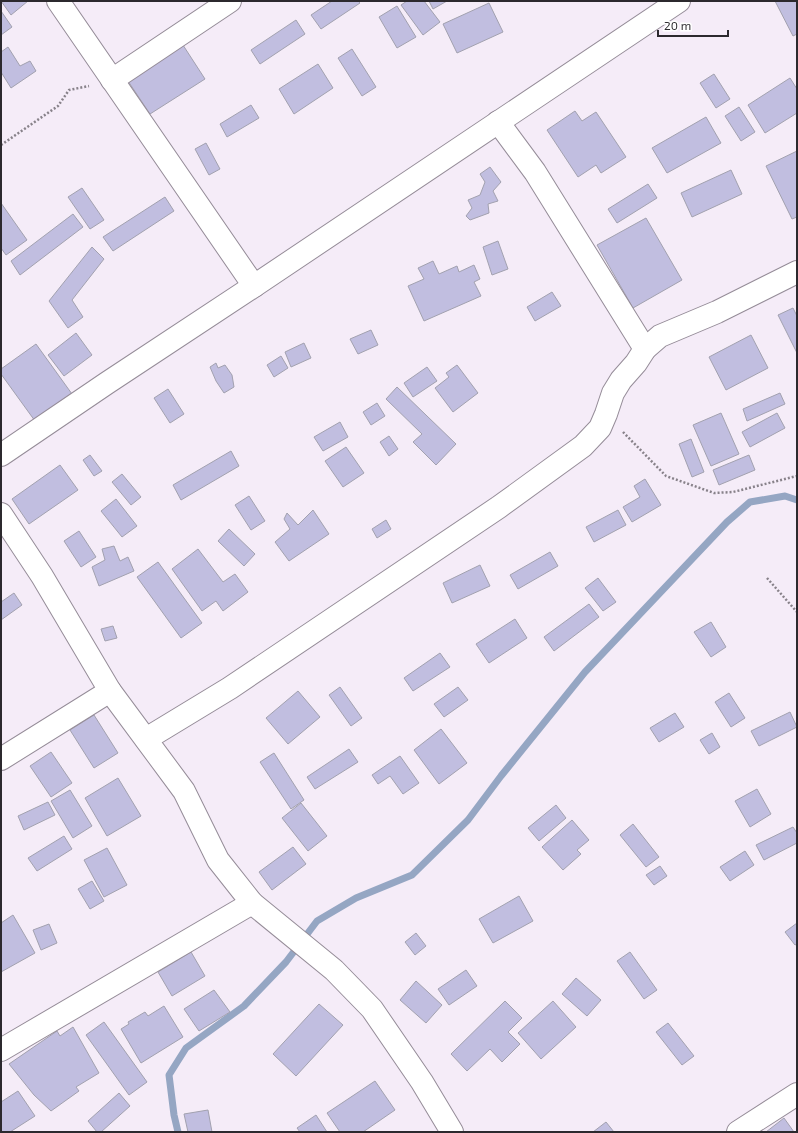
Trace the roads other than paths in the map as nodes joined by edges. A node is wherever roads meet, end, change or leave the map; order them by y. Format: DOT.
graph roads {
  1 [pos="58,1"];
  2 [pos="230,1"];
  3 [pos="679,1"];
  4 [pos="112,80"];
  5 [pos="498,122"];
  6 [pos="797,272"];
  7 [pos="254,286"];
  8 [pos="645,349"];
  9 [pos="1,455"];
  10 [pos="1,514"];
  11 [pos="110,690"];
  12 [pos="146,739"];
  13 [pos="1,759"];
  14 [pos="252,903"];
  15 [pos="1,1050"];
  16 [pos="797,1094"];
  17 [pos="452,1132"];
  18 [pos="738,1132"];
  1 -- 4 [label="street"];
  2 -- 4 [label="street"];
  3 -- 5 [label="street"];
  4 -- 7 [label="street"];
  5 -- 7 [label="street"];
  5 -- 8 [label="street"];
  6 -- 8 [label="street"];
  7 -- 9 [label="street"];
  8 -- 12 [label="street"];
  10 -- 11 [label="street"];
  11 -- 12 [label="street"];
  11 -- 13 [label="street"];
  12 -- 14 [label="street"];
  14 -- 15 [label="street"];
  14 -- 17 [label="street"];
  16 -- 18 [label="street"];
}
